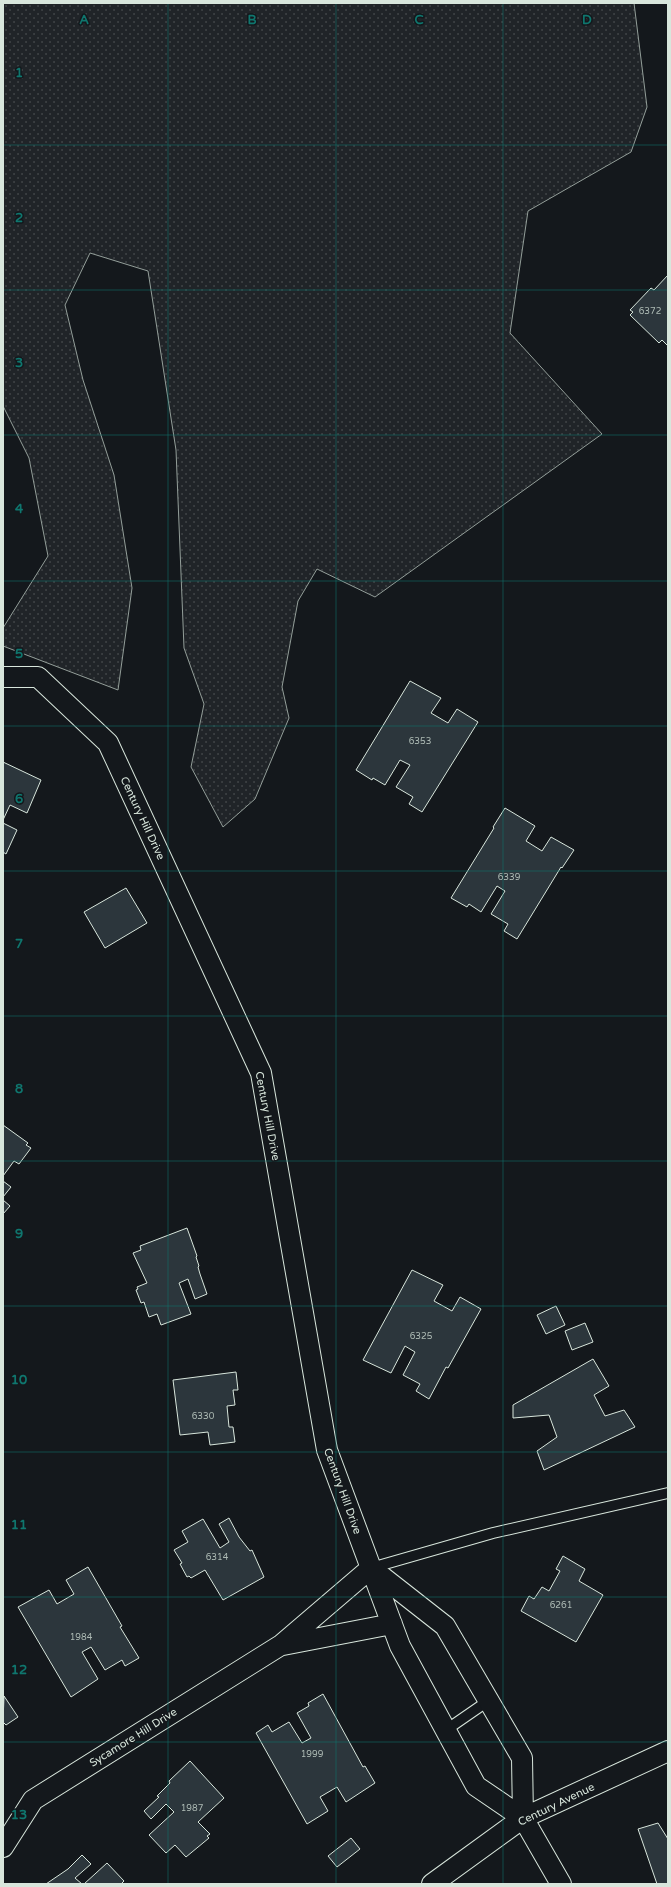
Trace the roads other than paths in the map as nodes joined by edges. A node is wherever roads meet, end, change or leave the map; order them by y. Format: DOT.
graph roads {
  1 [pos="3,677"];
  2 [pos="668,1493"];
  3 [pos="371,1568"];
  4 [pos="392,1624"];
  5 [pos="281,1645"];
  6 [pos="488,1701"];
  7 [pos="446,1730"];
  8 [pos="668,1751"];
  9 [pos="523,1818"];
  10 [pos="3,1847"];
  11 [pos="432,1884"];
  12 [pos="561,1884"];
  1 -- 3 [label="street, Century Hill Drive"];
  2 -- 3 [label="lane"];
  3 -- 4 [label="street, Century Hill Drive"];
  3 -- 5 [label="street"];
  3 -- 6 [label="street, Century Hill Drive"];
  4 -- 5 [label="street"];
  4 -- 7 [label="street, Century Hill Drive"];
  5 -- 10 [label="street, Sycamore Hill Drive"];
  6 -- 7 [label="lane"];
  6 -- 9 [label="street, Century Hill Drive"];
  7 -- 9 [label="street, Century Hill Drive"];
  8 -- 9 [label="street, Century Avenue"];
  9 -- 11 [label="street, Century Avenue"];
  9 -- 12 [label="street, Century Hill Drive"];
}
